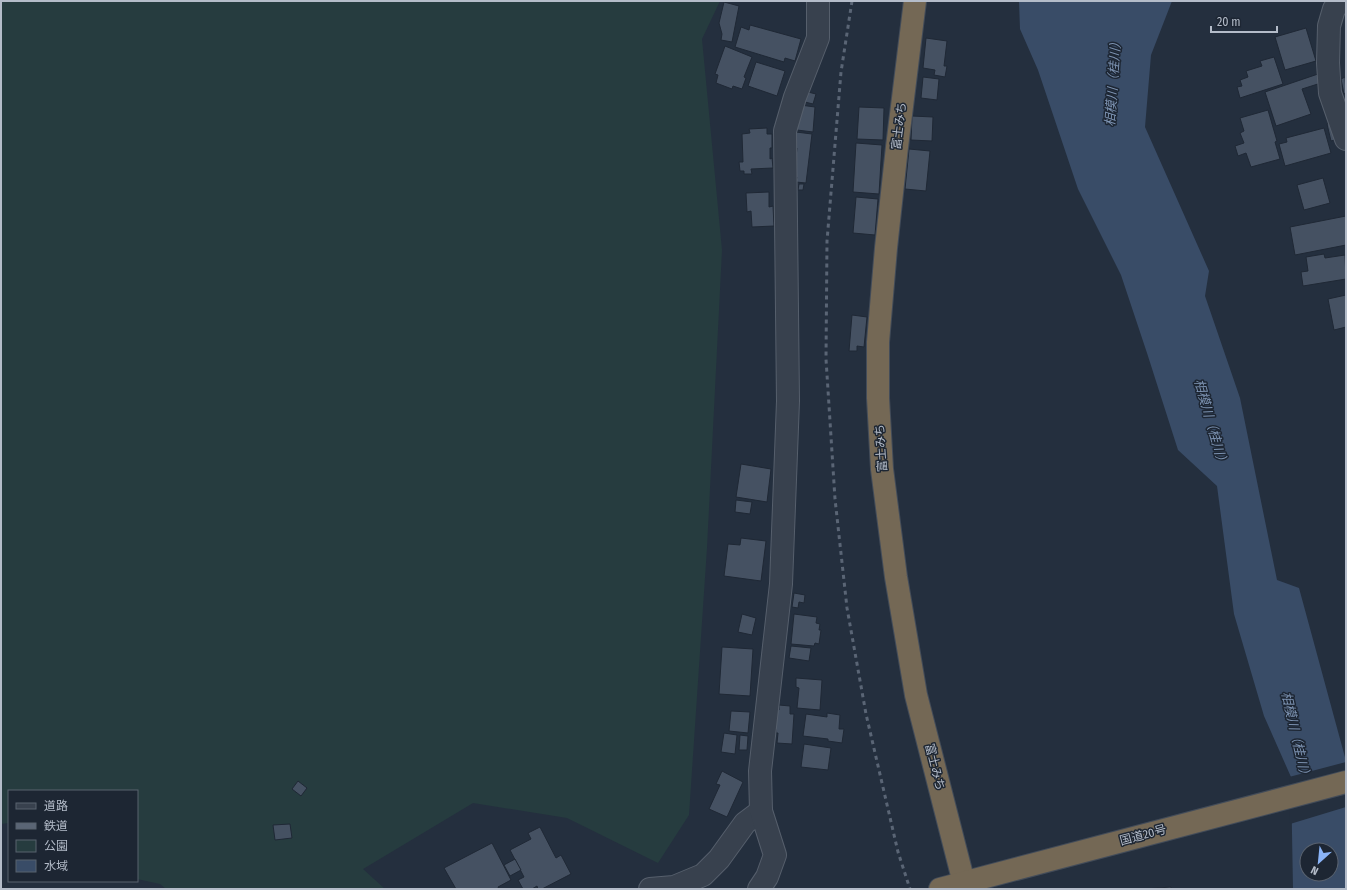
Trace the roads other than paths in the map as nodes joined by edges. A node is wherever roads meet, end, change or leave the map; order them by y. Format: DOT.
graph roads {
  1 [pos="818,1"];
  2 [pos="915,1"];
  3 [pos="1341,1"];
  4 [pos="1337,60"];
  5 [pos="1346,139"];
  6 [pos="1346,782"];
  7 [pos="761,811"];
  8 [pos="965,886"];
  9 [pos="650,889"];
  10 [pos="759,889"];
  11 [pos="940,889"];
  1 -- 7 [label="street"];
  2 -- 8 [label="highway, 富士みち"];
  3 -- 4 [label="street"];
  4 -- 5 [label="street"];
  6 -- 8 [label="highway, 国道20号"];
  7 -- 9 [label="street"];
  7 -- 10 [label="street"];
  8 -- 11 [label="highway, 国道20号"];
}
